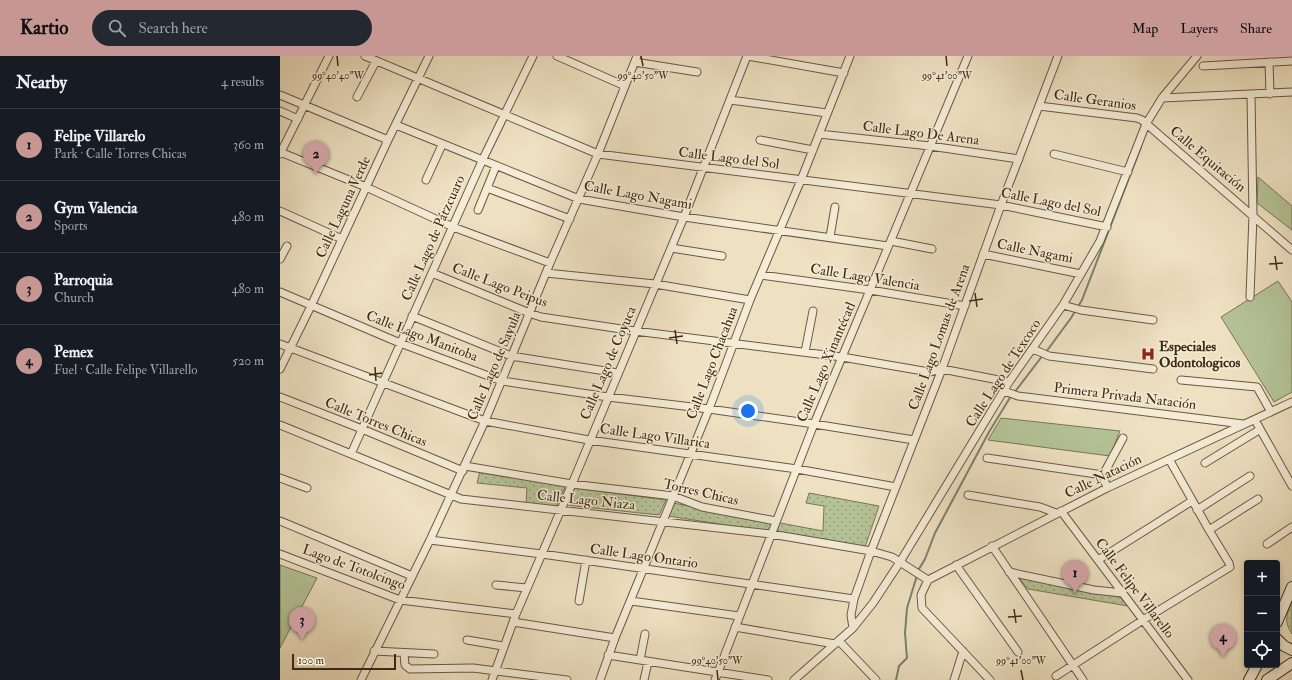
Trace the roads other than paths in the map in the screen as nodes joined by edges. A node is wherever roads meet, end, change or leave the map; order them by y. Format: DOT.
graph roads {
  1 [pos="329,56"];
  2 [pos="365,56"];
  3 [pos="429,56"];
  4 [pos="533,56"];
  5 [pos="557,56"];
  6 [pos="748,56"];
  7 [pos="850,56"];
  8 [pos="959,56"];
  9 [pos="967,56"];
  10 [pos="1058,56"];
  11 [pos="1197,56"];
  12 [pos="636,59"];
  13 [pos="376,61"];
  14 [pos="1292,61"];
  15 [pos="1269,62"];
  16 [pos="1202,66"];
  17 [pos="697,72"];
  18 [pos="844,73"];
  19 [pos="418,79"];
  20 [pos="625,86"];
  21 [pos="1292,92"];
  22 [pos="280,94"];
  23 [pos="1270,94"];
  24 [pos="1251,95"];
  25 [pos="356,97"];
  26 [pos="1162,98"];
  27 [pos="730,100"];
  28 [pos="305,105"];
  29 [pos="1039,106"];
  30 [pos="280,111"];
  31 [pos="827,113"];
  32 [pos="504,115"];
  33 [pos="298,119"];
  34 [pos="1146,124"];
  35 [pos="396,126"];
  36 [pos="819,134"];
  37 [pos="388,140"];
  38 [pos="760,140"];
  39 [pos="442,145"];
  40 [pos="930,146"];
  41 [pos="813,150"];
  42 [pos="280,153"];
  43 [pos="598,154"];
  44 [pos="1054,154"];
  45 [pos="1019,159"];
  46 [pos="482,161"];
  47 [pos="496,166"];
  48 [pos="704,168"];
  49 [pos="1128,172"];
  50 [pos="426,180"];
  51 [pos="801,180"];
  52 [pos="366,187"];
  53 [pos="487,188"];
  54 [pos="910,193"];
  55 [pos="578,199"];
  56 [pos="1001,205"];
  57 [pos="835,207"];
  58 [pos="478,210"];
  59 [pos="280,211"];
  60 [pos="1253,215"];
  61 [pos="684,217"];
  62 [pos="570,219"];
  63 [pos="454,226"];
  64 [pos="1107,227"];
  65 [pos="780,230"];
  66 [pos="830,237"];
  67 [pos="342,239"];
  68 [pos="890,243"];
  69 [pos="287,246"];
  70 [pos="671,248"];
  71 [pos="932,248"];
  72 [pos="1292,250"];
  73 [pos="983,254"];
  74 [pos="722,256"];
  75 [pos="280,259"];
  76 [pos="550,263"];
  77 [pos="432,273"];
  78 [pos="546,273"];
  79 [pos="1081,274"];
  80 [pos="761,275"];
  81 [pos="655,284"];
  82 [pos="870,290"];
  83 [pos="280,292"];
  84 [pos="1250,297"];
  85 [pos="750,300"];
  86 [pos="1065,305"];
  87 [pos="311,306"];
  88 [pos="965,306"];
  89 [pos="813,311"];
  90 [pos="530,313"];
  91 [pos="412,316"];
  92 [pos="1153,320"];
  93 [pos="635,331"];
  94 [pos="400,343"];
  95 [pos="733,343"];
  96 [pos="280,344"];
  97 [pos="291,348"];
  98 [pos="1033,349"];
  99 [pos="804,352"];
  100 [pos="511,356"];
  101 [pos="842,357"];
  102 [pos="280,369"];
  103 [pos="942,369"];
  104 [pos="1153,369"];
  105 [pos="618,373"];
  106 [pos="1181,380"];
  107 [pos="502,381"];
  108 [pos="1009,382"];
  109 [pos="383,383"];
  110 [pos="1009,393"];
  111 [pos="280,397"];
  112 [pos="608,397"];
  113 [pos="1292,402"];
  114 [pos="709,409"];
  115 [pos="1271,412"];
  116 [pos="1255,420"];
  117 [pos="485,421"];
  118 [pos="814,424"];
  119 [pos="1243,424"];
  120 [pos="280,425"];
  121 [pos="362,429"];
  122 [pos="1259,430"];
  123 [pos="1123,438"];
  124 [pos="589,440"];
  125 [pos="914,440"];
  126 [pos="691,453"];
  127 [pos="352,454"];
  128 [pos="987,458"];
  129 [pos="1169,459"];
  130 [pos="1205,463"];
  131 [pos="464,469"];
  132 [pos="797,469"];
  133 [pos="1103,475"];
  134 [pos="1250,476"];
  135 [pos="280,478"];
  136 [pos="572,484"];
  137 [pos="1292,486"];
  138 [pos="896,487"];
  139 [pos="307,488"];
  140 [pos="1107,488"];
  141 [pos="968,495"];
  142 [pos="451,496"];
  143 [pos="673,496"];
  144 [pos="1258,499"];
  145 [pos="1192,502"];
  146 [pos="1197,510"];
  147 [pos="560,511"];
  148 [pos="1059,512"];
  149 [pos="280,521"];
  150 [pos="663,521"];
  151 [pos="776,521"];
  152 [pos="1292,527"];
  153 [pos="1209,530"];
  154 [pos="771,534"];
  155 [pos="430,540"];
  156 [pos="1267,544"];
  157 [pos="992,546"];
  158 [pos="871,551"];
  159 [pos="280,554"];
  160 [pos="542,554"];
  161 [pos="586,560"];
  162 [pos="1098,560"];
  163 [pos="900,562"];
  164 [pos="956,565"];
  165 [pos="644,569"];
  166 [pos="1009,572"];
  167 [pos="412,576"];
  168 [pos="925,578"];
  169 [pos="752,584"];
  170 [pos="496,585"];
  171 [pos="1292,587"];
  172 [pos="527,588"];
  173 [pos="1122,593"];
  174 [pos="854,599"];
  175 [pos="400,600"];
  176 [pos="579,601"];
  177 [pos="631,601"];
  178 [pos="516,614"];
  179 [pos="1280,615"];
  180 [pos="739,616"];
  181 [pos="1143,620"];
  182 [pos="513,622"];
  183 [pos="735,627"];
  184 [pos="853,628"];
  185 [pos="645,634"];
  186 [pos="615,638"];
  187 [pos="467,640"];
  188 [pos="1280,642"];
  189 [pos="837,643"];
  190 [pos="503,646"];
  191 [pos="1292,650"];
  192 [pos="963,651"];
  193 [pos="374,652"];
  194 [pos="1018,652"];
  195 [pos="404,653"];
  196 [pos="434,654"];
  197 [pos="608,655"];
  198 [pos="644,661"];
  199 [pos="1292,663"];
  200 [pos="1072,666"];
  201 [pos="1255,668"];
  202 [pos="494,670"];
  203 [pos="718,671"];
  204 [pos="1056,676"];
  205 [pos="360,680"];
  206 [pos="492,680"];
  207 [pos="567,680"];
  208 [pos="600,680"];
  209 [pos="644,680"];
  210 [pos="715,680"];
  211 [pos="768,680"];
  212 [pos="794,680"];
  213 [pos="876,680"];
  214 [pos="954,680"];
  215 [pos="990,680"];
  216 [pos="1083,680"];
  217 [pos="1188,680"];
  218 [pos="1249,680"];
  219 [pos="1267,680"];
  1 -- 28 [label="street"];
  2 -- 13 [label="street, Calle Lago del Sol"];
  3 -- 19 [label="street, Calle Laguna Verde"];
  4 -- 32 [label="street, Calle Lago de Pátzcuaro"];
  5 -- 20 [label="street"];
  6 -- 18 [label="street"];
  6 -- 27 [label="street, Calle Lago de Coyuca"];
  7 -- 18 [label="street, Calle Lago Chacahua"];
  8 -- 9 [label="street"];
  9 -- 40 [label="street, Calle Lago Xinantécatl"];
  10 -- 29 [label="street, Calle Lago Lomas de Arena"];
  11 -- 26 [label="street, Calle Lago de Texcoco"];
  12 -- 17 [label="street"];
  12 -- 20 [label="street, Calle Lago de Sayula"];
  13 -- 19 [label="street, Calle Lago del Sol"];
  13 -- 25 [label="street"];
  14 -- 15 [label="street"];
  15 -- 16 [label="street"];
  15 -- 23 [label="street"];
  18 -- 31 [label="street, Calle Lago Chacahua"];
  19 -- 32 [label="street, Calle Lago del Sol"];
  19 -- 35 [label="street, Calle Laguna Verde"];
  20 -- 43 [label="street, Calle Lago de Sayula"];
  21 -- 23 [label="street"];
  22 -- 28 [label="street"];
  23 -- 24 [label="street"];
  24 -- 26 [label="street"];
  24 -- 60 [label="street, Calle Equitación"];
  26 -- 34 [label="street, Calle Lago de Texcoco"];
  27 -- 31 [label="street"];
  27 -- 48 [label="street, Calle Lago de Coyuca"];
  28 -- 33 [label="street"];
  28 -- 37 [label="street"];
  29 -- 34 [label="street, Calle Geranios"];
  29 -- 45 [label="street, Calle Lago Lomas de Arena"];
  30 -- 33 [label="street"];
  31 -- 36 [label="street, Calle Lago Chacahua"];
  32 -- 43 [label="street, Calle Lago del Sol"];
  32 -- 46 [label="street, Calle Lago de Pátzcuaro"];
  33 -- 42 [label="street"];
  34 -- 49 [label="street, Calle Lago de Texcoco"];
  34 -- 60 [label="street, Calle Equitación"];
  35 -- 37 [label="street, Calle Laguna Verde"];
  35 -- 39 [label="street, Calle Lago Nagami"];
  36 -- 40 [label="street, Calle Lago De Arena"];
  36 -- 41 [label="street, Calle Lago Chacahua"];
  37 -- 52 [label="street, Calle Laguna Verde"];
  38 -- 41 [label="street"];
  39 -- 46 [label="street, Calle Lago Nagami"];
  39 -- 50 [label="street"];
  40 -- 45 [label="street, Calle Lago De Arena"];
  40 -- 54 [label="street, Calle Lago Xinantécatl"];
  41 -- 51 [label="street, Calle Lago Chacahua"];
  42 -- 52 [label="street"];
  43 -- 48 [label="street, Calle Lago del Sol"];
  43 -- 55 [label="street, Calle Lago de Sayula"];
  44 -- 49 [label="street"];
  45 -- 56 [label="street, Calle Lago Lomas de Arena"];
  46 -- 47 [label="street, Calle Lago Nagami"];
  46 -- 63 [label="street, Calle Lago de Pátzcuaro"];
  47 -- 53 [label="street"];
  47 -- 55 [label="street, Calle Lago Nagami"];
  48 -- 51 [label="street, Calle Lago del Sol"];
  48 -- 61 [label="street, Calle Lago de Coyuca"];
  49 -- 64 [label="street, Calle Lago de Texcoco"];
  51 -- 54 [label="street, Calle Lago del Sol"];
  51 -- 65 [label="street, Calle Lago Chacahua"];
  52 -- 63 [label="street"];
  52 -- 67 [label="street, Calle Laguna Verde"];
  53 -- 58 [label="street"];
  53 -- 62 [label="street"];
  54 -- 56 [label="street, Calle Lago del Sol"];
  54 -- 68 [label="street, Calle Lago Xinantécatl"];
  55 -- 61 [label="street, Calle Lago Nagami"];
  55 -- 62 [label="street, Calle Lago de Sayula"];
  56 -- 64 [label="street, Calle Lago del Sol"];
  56 -- 73 [label="street, Calle Lago Lomas de Arena"];
  57 -- 66 [label="street"];
  59 -- 67 [label="street"];
  60 -- 72 [label="street"];
  60 -- 84 [label="street, Calle Equitación"];
  61 -- 65 [label="street, Calle Lago Nagami"];
  61 -- 70 [label="street, Calle Lago de Coyuca"];
  62 -- 76 [label="street, Calle Lago de Sayula"];
  63 -- 76 [label="street"];
  63 -- 77 [label="street, Calle Lago de Pátzcuaro"];
  64 -- 79 [label="street, Calle Lago de Texcoco"];
  65 -- 66 [label="street, Calle Lago Nagami"];
  65 -- 80 [label="street, Calle Lago Chacahua"];
  66 -- 68 [label="street, Calle Lago Nagami"];
  67 -- 87 [label="street, Calle Laguna Verde"];
  68 -- 71 [label="street, Calle Lago Nagami"];
  68 -- 82 [label="street, Calle Lago Xinantécatl"];
  69 -- 75 [label="street"];
  70 -- 74 [label="street"];
  70 -- 81 [label="street, Calle Lago de Coyuca"];
  73 -- 79 [label="street, Calle Nagami"];
  73 -- 88 [label="street, Calle Lago Lomas de Arena"];
  76 -- 78 [label="street, Calle Lago de Sayula"];
  77 -- 90 [label="street, Calle Lago Peipus"];
  77 -- 91 [label="street, Calle Lago de Pátzcuaro"];
  78 -- 81 [label="street"];
  78 -- 90 [label="street, Calle Lago de Sayula"];
  79 -- 86 [label="street, Calle Lago de Texcoco"];
  80 -- 82 [label="street, Calle Lago Valencia"];
  80 -- 85 [label="street, Calle Lago Chacahua"];
  81 -- 85 [label="street"];
  81 -- 93 [label="street, Calle Lago de Coyuca"];
  82 -- 88 [label="street, Calle Lago Valencia"];
  82 -- 101 [label="street, Calle Lago Xinantécatl"];
  83 -- 87 [label="street, Calle Lago Manitoba"];
  85 -- 95 [label="street, Calle Lago Chacahua"];
  86 -- 92 [label="street"];
  86 -- 98 [label="street, Calle Lago de Texcoco"];
  87 -- 94 [label="street, Calle Lago Manitoba"];
  87 -- 97 [label="street, Calle Laguna Verde"];
  88 -- 103 [label="street, Calle Lago Lomas de Arena"];
  89 -- 99 [label="street"];
  90 -- 93 [label="street, Calle Lago Peipus"];
  90 -- 100 [label="street, Calle Lago de Sayula"];
  91 -- 94 [label="street, Calle Lago de Pátzcuaro"];
  91 -- 100 [label="street"];
  93 -- 95 [label="street, Calle Lago Peipus"];
  93 -- 105 [label="street, Calle Lago de Coyuca"];
  94 -- 107 [label="street, Calle Lago Manitoba"];
  94 -- 109 [label="street, Calle Lago de Pátzcuaro"];
  95 -- 99 [label="street, Calle Lago Peipus"];
  95 -- 114 [label="street, Calle Lago Chacahua"];
  96 -- 97 [label="street, Calle Lago Villarica"];
  97 -- 102 [label="street, Calle Laguna Verde"];
  97 -- 109 [label="street, Calle Lago Villarica"];
  98 -- 104 [label="street"];
  98 -- 108 [label="street, Calle Lago de Texcoco"];
  99 -- 101 [label="street, Calle Lago Peipus"];
  100 -- 105 [label="street"];
  100 -- 107 [label="street, Calle Lago de Sayula"];
  101 -- 103 [label="street, Calle Lago Peipus"];
  101 -- 118 [label="street, Calle Lago Xinantécatl"];
  103 -- 108 [label="street, Calle Lago Peipus"];
  103 -- 125 [label="street, Calle Lago Lomas de Arena"];
  105 -- 112 [label="street, Calle Lago de Coyuca"];
  106 -- 115 [label="street"];
  107 -- 112 [label="street, Calle Lago Manitoba"];
  107 -- 117 [label="street, Calle Lago de Sayula"];
  108 -- 110 [label="street, Calle Lago de Texcoco"];
  109 -- 117 [label="street, Calle Lago Villarica"];
  109 -- 121 [label="street, Calle Lago de Pátzcuaro"];
  110 -- 119 [label="street, Primera Privada Natación"];
  110 -- 163 [label="street, Calle Lago de Texcoco"];
  111 -- 121 [label="street, Calle Torres Chicas"];
  112 -- 114 [label="street, Calle Lago Manitoba"];
  112 -- 124 [label="street, Calle Lago de Coyuca"];
  113 -- 115 [label="street, Calle Natación"];
  114 -- 118 [label="street, Calle Lago Manitoba"];
  114 -- 126 [label="street, Calle Lago Chacahua"];
  115 -- 116 [label="street, Calle Natación"];
  116 -- 119 [label="street, Calle Natación"];
  116 -- 122 [label="street"];
  117 -- 124 [label="street, Calle Lago Villarica"];
  117 -- 131 [label="street, Calle Lago de Sayula"];
  118 -- 125 [label="street, Calle Lago Manitoba"];
  118 -- 132 [label="street, Calle Lago Xinantécatl"];
  119 -- 129 [label="street, Calle Natación"];
  120 -- 127 [label="street, Calle Lago Niaza"];
  121 -- 127 [label="street, Calle Lago de Pátzcuaro"];
  121 -- 131 [label="street, Calle Torres Chicas"];
  122 -- 130 [label="street"];
  122 -- 137 [label="street"];
  123 -- 133 [label="street"];
  124 -- 126 [label="street, Calle Lago Villarica"];
  124 -- 136 [label="street, Calle Lago de Coyuca"];
  125 -- 138 [label="street, Calle Lago Lomas de Arena"];
  126 -- 132 [label="street, Calle Lago Villarica"];
  126 -- 143 [label="street, Calle Lago Chacahua"];
  127 -- 142 [label="street, Calle Lago Niaza"];
  128 -- 133 [label="street"];
  129 -- 140 [label="street, Calle Natación"];
  129 -- 145 [label="street"];
  131 -- 136 [label="street, Calle Torres Chicas"];
  131 -- 142 [label="street, Calle Lago de Sayula"];
  132 -- 138 [label="street, Calle Lago Villarica"];
  132 -- 151 [label="street, Calle Lago Xinantécatl"];
  133 -- 140 [label="street"];
  134 -- 146 [label="street"];
  135 -- 139 [label="street"];
  136 -- 143 [label="street, Torres Chicas"];
  136 -- 147 [label="street, Calle Lago de Coyuca"];
  138 -- 158 [label="street, Calle Lago Lomas de Arena"];
  140 -- 148 [label="street, Calle Natación"];
  141 -- 148 [label="street"];
  142 -- 147 [label="street, Calle Lago Niaza"];
  142 -- 155 [label="street, Calle Lago de Sayula"];
  143 -- 150 [label="street, Calle Lago Chacahua"];
  143 -- 151 [label="street, Torres Chicas"];
  144 -- 153 [label="street"];
  145 -- 146 [label="street"];
  145 -- 162 [label="street"];
  146 -- 153 [label="street"];
  147 -- 150 [label="street, Calle Lago Niaza"];
  147 -- 160 [label="street, Calle Lago de Coyuca"];
  148 -- 157 [label="street, Calle Natación"];
  148 -- 162 [label="street, Calle Felipe Villarello"];
  149 -- 167 [label="street"];
  150 -- 154 [label="street, Calle Lago Niaza"];
  150 -- 165 [label="street, Calle Lago Chacahua"];
  151 -- 154 [label="street, Calle Lago Xinantécatl"];
  152 -- 156 [label="street"];
  153 -- 181 [label="street"];
  154 -- 158 [label="street, Calle Lago Niaza"];
  154 -- 169 [label="street, Calle Lago Xinantécatl"];
  155 -- 160 [label="street, Calle Lago Ontario"];
  155 -- 167 [label="street, Calle Lago de Sayula"];
  157 -- 164 [label="street, Calle Natación"];
  157 -- 166 [label="street"];
  158 -- 163 [label="street, Calle Lago Niaza"];
  158 -- 174 [label="street, Calle Lago Lomas de Arena"];
  159 -- 175 [label="street, Lago de Totolcingo"];
  160 -- 161 [label="street, Calle Lago Ontario"];
  160 -- 172 [label="street, Calle Lago de Coyuca"];
  161 -- 165 [label="street, Calle Lago Ontario"];
  161 -- 176 [label="street"];
  162 -- 173 [label="street, Calle Felipe Villarello"];
  163 -- 168 [label="street, Calle Lago Niaza"];
  163 -- 184 [label="street, Calle Lago de Texcoco"];
  164 -- 168 [label="street, Calle Natación"];
  164 -- 194 [label="street"];
  165 -- 169 [label="street, Calle Lago Ontario"];
  165 -- 177 [label="street, Calle Lago Chacahua"];
  166 -- 173 [label="street"];
  166 -- 200 [label="street"];
  167 -- 175 [label="street, Calle Lago de Sayula"];
  168 -- 192 [label="street"];
  169 -- 174 [label="street, Calle Lago Ontario"];
  169 -- 180 [label="street, Calle Lago Xinantécatl"];
  170 -- 172 [label="street"];
  171 -- 179 [label="main road"];
  172 -- 178 [label="street, Calle Lago de Coyuca"];
  173 -- 181 [label="street, Calle Felipe Villarello"];
  174 -- 184 [label="street, Calle Lago Lomas de Arena"];
  175 -- 178 [label="street, Lago de Totolcingo"];
  175 -- 193 [label="street, Calle Lago de Sayula"];
  177 -- 180 [label="street"];
  177 -- 186 [label="street, Calle Lago Chacahua"];
  178 -- 182 [label="street, Calle Lago de Coyuca"];
  180 -- 183 [label="street, Calle Lago Xinantécatl"];
  181 -- 200 [label="street"];
  181 -- 217 [label="street, Calle Felipe Villarello"];
  182 -- 186 [label="street"];
  182 -- 190 [label="street, Calle Lago de Coyuca"];
  183 -- 189 [label="street"];
  183 -- 203 [label="street, Calle Lago Xinantécatl"];
  184 -- 189 [label="street, Calle Lago de Texcoco"];
  185 -- 198 [label="street"];
  186 -- 197 [label="street, Calle Lago Chacahua"];
  187 -- 190 [label="street"];
  188 -- 191 [label="main road"];
  189 -- 212 [label="street, Calle Lago de Texcoco"];
  189 -- 213 [label="street"];
  190 -- 202 [label="street, Calle Lago de Coyuca"];
  192 -- 214 [label="street"];
  192 -- 215 [label="street"];
  193 -- 195 [label="street"];
  193 -- 205 [label="street, Calle Lago de Sayula"];
  195 -- 196 [label="street"];
  195 -- 202 [label="street"];
  197 -- 198 [label="street"];
  197 -- 208 [label="street, Calle Lago Chacahua"];
  198 -- 203 [label="street"];
  198 -- 209 [label="street"];
  199 -- 219 [label="main road"];
  200 -- 204 [label="street"];
  200 -- 216 [label="street"];
  201 -- 218 [label="main road"];
  202 -- 206 [label="street, Calle Lago de Coyuca"];
  202 -- 207 [label="street"];
  203 -- 210 [label="street, Calle Lago Xinantécatl"];
  203 -- 211 [label="street"];
}
